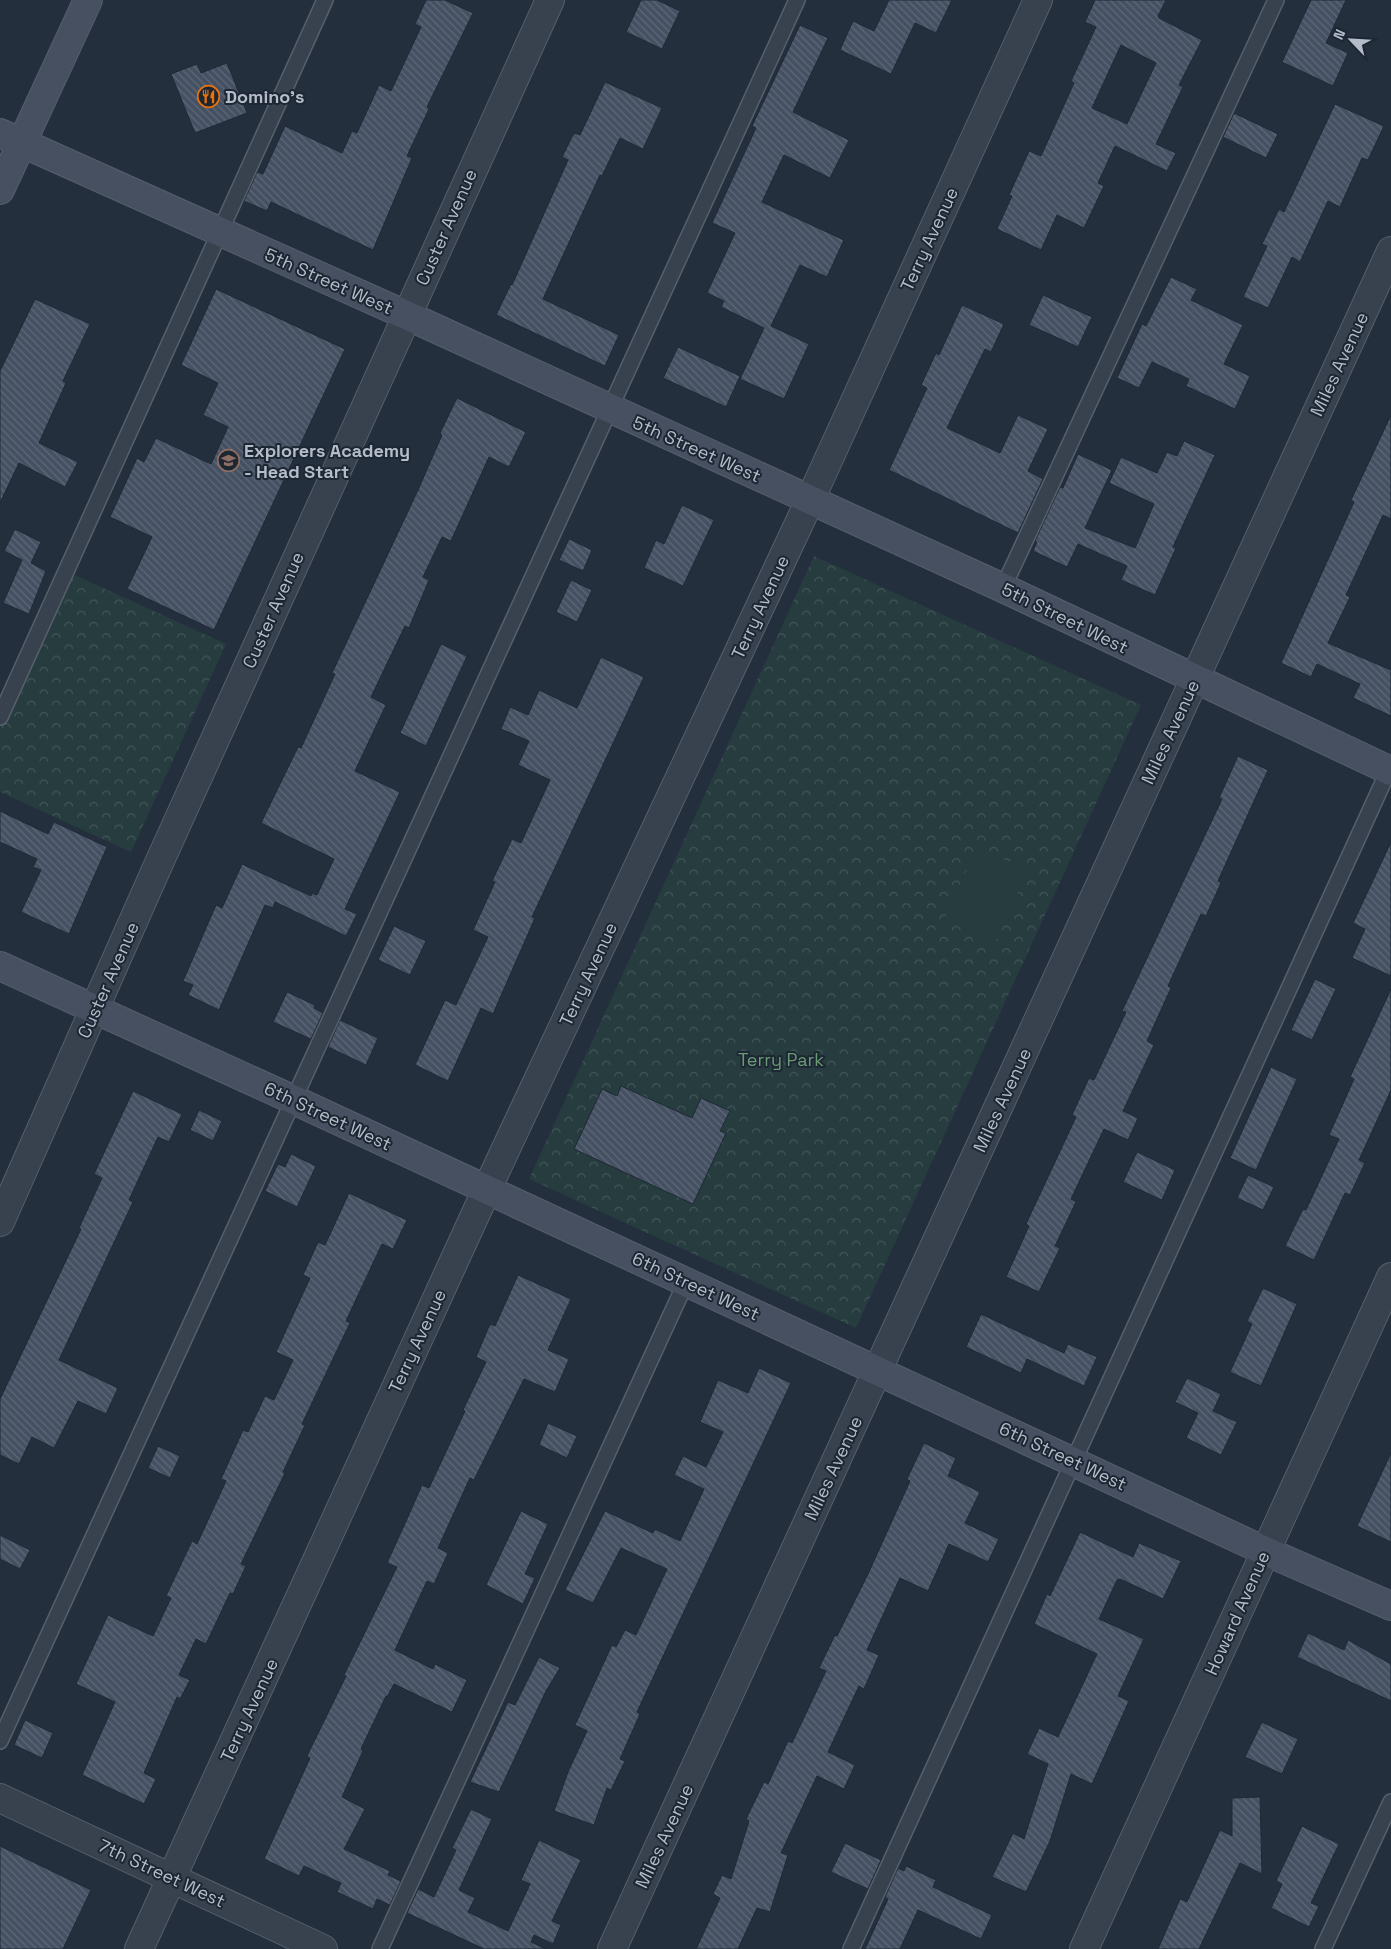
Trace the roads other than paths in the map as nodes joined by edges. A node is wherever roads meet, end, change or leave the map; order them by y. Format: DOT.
graph roads {
  1 [pos="88,0"];
  2 [pos="325,0"];
  3 [pos="550,0"];
  4 [pos="797,0"];
  5 [pos="1038,0"];
  6 [pos="1276,0"];
  7 [pos="11,138"];
  8 [pos="0,190"];
  9 [pos="220,232"];
  10 [pos="1391,251"];
  11 [pos="406,315"];
  12 [pos="609,409"];
  13 [pos="810,500"];
  14 [pos="1003,588"];
  15 [pos="1194,680"];
  16 [pos="0,716"];
  17 [pos="1390,769"];
  18 [pos="0,966"];
  19 [pos="94,1010"];
  20 [pos="294,1100"];
  21 [pos="487,1189"];
  22 [pos="0,1222"];
  23 [pos="1391,1277"];
  24 [pos="686,1282"];
  25 [pos="878,1371"];
  26 [pos="1073,1461"];
  27 [pos="1265,1551"];
  28 [pos="1391,1606"];
  29 [pos="0,1741"];
  30 [pos="0,1798"];
  31 [pos="1391,1802"];
  32 [pos="172,1877"];
  33 [pos="140,1949"];
  34 [pos="323,1949"];
  35 [pos="380,1949"];
  36 [pos="612,1949"];
  37 [pos="851,1949"];
  38 [pos="1084,1949"];
  39 [pos="1323,1949"];
  1 -- 7 [label="street"];
  2 -- 9 [label="lane"];
  3 -- 11 [label="street, Custer Avenue"];
  4 -- 12 [label="lane"];
  5 -- 13 [label="street, Terry Avenue"];
  6 -- 14 [label="lane"];
  7 -- 8 [label="street"];
  7 -- 9 [label="street, 5th Street West"];
  9 -- 11 [label="street, 5th Street West"];
  9 -- 16 [label="lane"];
  10 -- 15 [label="street, Miles Avenue"];
  11 -- 12 [label="street, 5th Street West"];
  11 -- 19 [label="street, Custer Avenue"];
  12 -- 13 [label="street, 5th Street West"];
  12 -- 20 [label="lane"];
  13 -- 14 [label="street, 5th Street West"];
  13 -- 21 [label="street, Terry Avenue"];
  14 -- 15 [label="street, 5th Street West"];
  15 -- 17 [label="street, 5th Street West"];
  15 -- 25 [label="street, Miles Avenue"];
  17 -- 26 [label="lane"];
  18 -- 19 [label="street, 6th Street West"];
  19 -- 20 [label="street, 6th Street West"];
  19 -- 22 [label="street, Custer Avenue"];
  20 -- 21 [label="street, 6th Street West"];
  20 -- 29 [label="lane"];
  21 -- 24 [label="street, 6th Street West"];
  21 -- 32 [label="street, Terry Avenue"];
  23 -- 27 [label="street, Howard Avenue"];
  24 -- 25 [label="street, 6th Street West"];
  24 -- 35 [label="lane"];
  25 -- 26 [label="street, 6th Street West"];
  25 -- 36 [label="street, Miles Avenue"];
  26 -- 27 [label="street, 6th Street West"];
  26 -- 37 [label="lane"];
  27 -- 28 [label="street, 6th Street West"];
  27 -- 38 [label="street, Howard Avenue"];
  30 -- 32 [label="street, 7th Street West"];
  31 -- 39 [label="lane"];
  32 -- 33 [label="street, Terry Avenue"];
  32 -- 34 [label="street, 7th Street West"];
}
